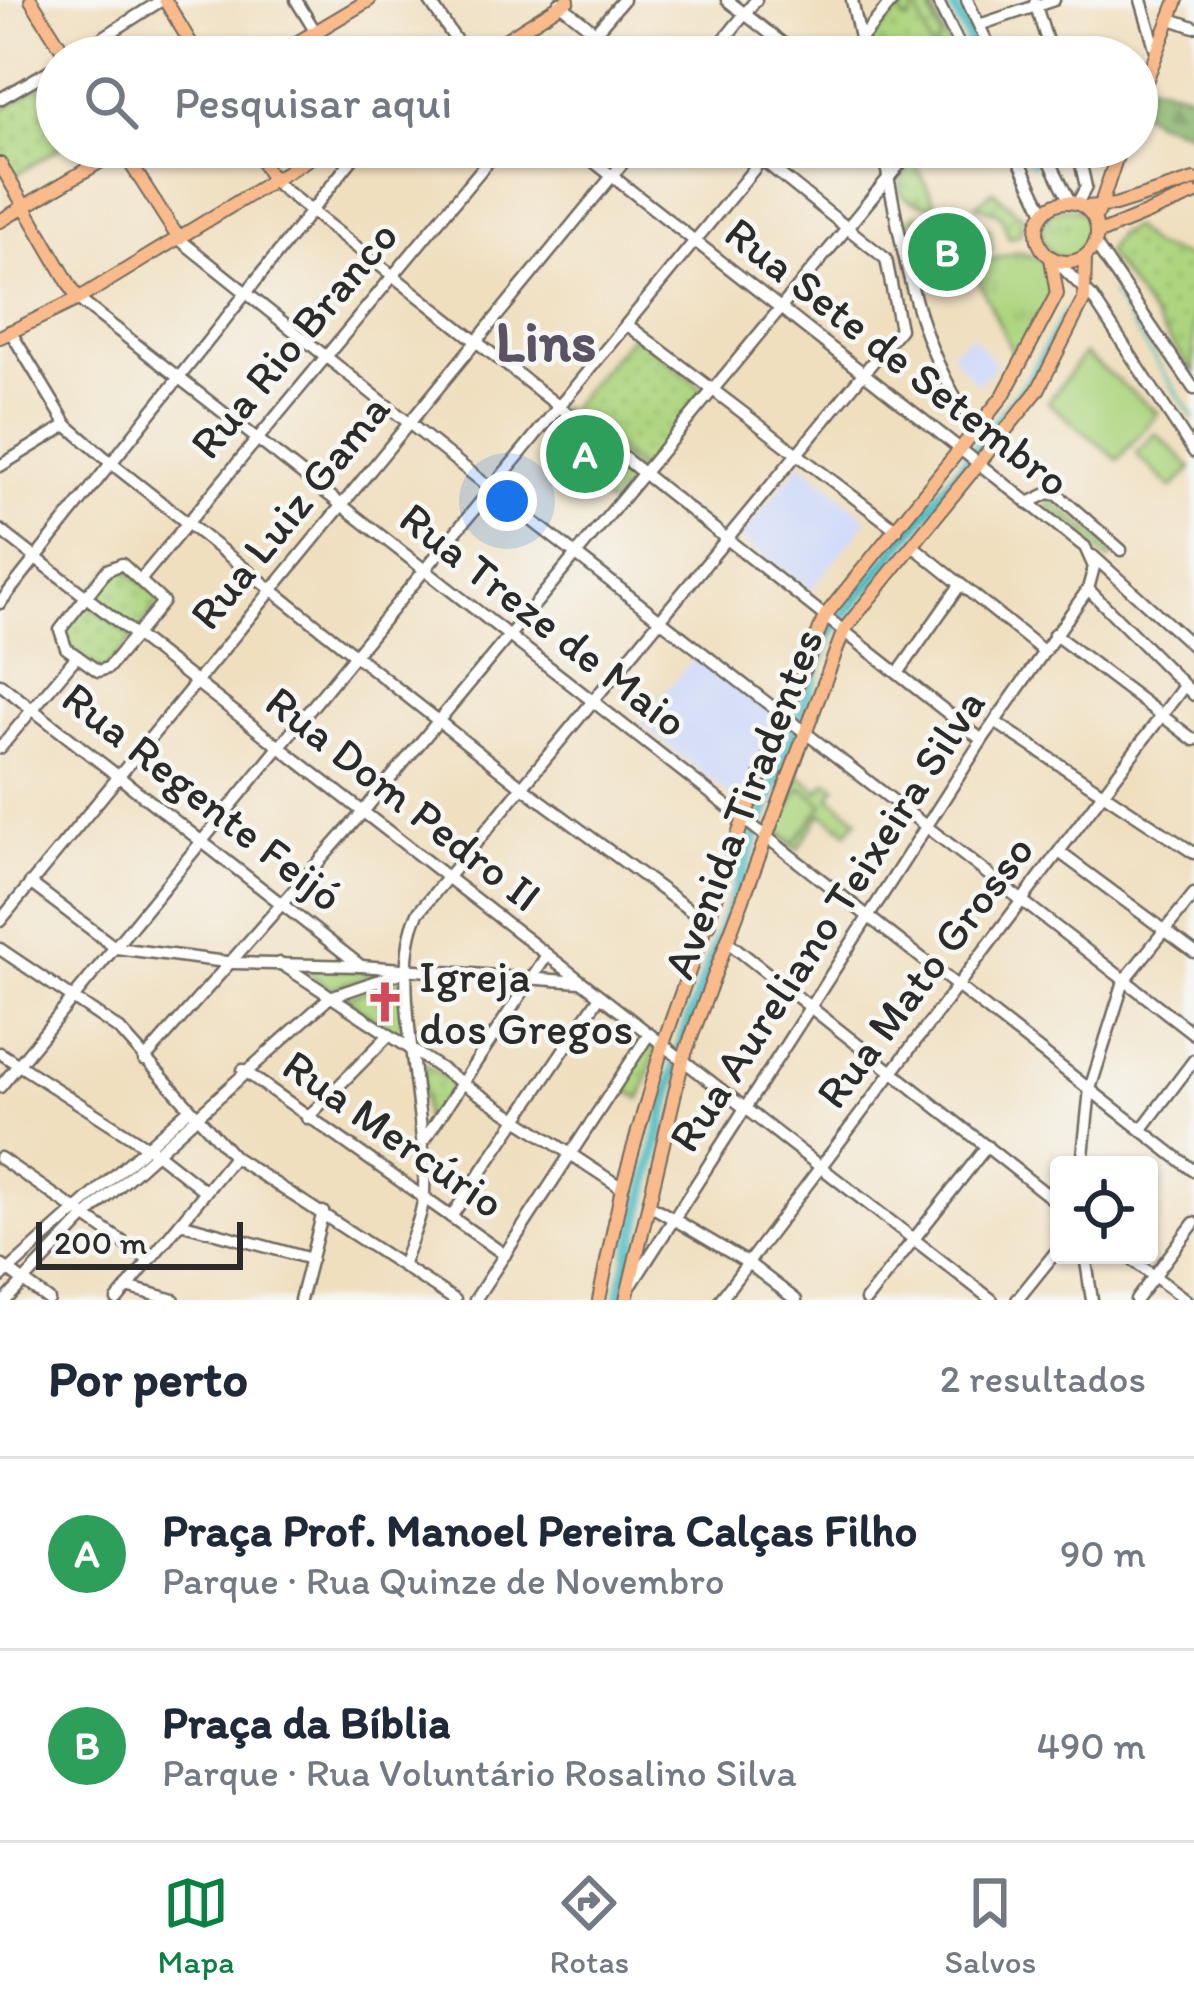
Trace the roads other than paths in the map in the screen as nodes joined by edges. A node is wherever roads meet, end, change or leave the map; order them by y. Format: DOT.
graph roads {
  1 [pos="31,0"];
  2 [pos="163,0"];
  3 [pos="296,0"];
  4 [pos="368,0"];
  5 [pos="429,0"];
  6 [pos="622,0"];
  7 [pos="727,0"];
  8 [pos="756,0"];
  9 [pos="852,0"];
  10 [pos="893,0"];
  11 [pos="938,0"];
  12 [pos="968,0"];
  13 [pos="1054,0"];
  14 [pos="1141,0"];
  15 [pos="1178,0"];
  16 [pos="562,2"];
  17 [pos="1035,3"];
  18 [pos="744,14"];
  19 [pos="1171,19"];
  20 [pos="979,25"];
  21 [pos="1194,26"];
  22 [pos="315,31"];
  23 [pos="594,32"];
  24 [pos="56,36"];
  25 [pos="104,36"];
  26 [pos="186,36"];
  27 [pos="307,36"];
  28 [pos="318,36"];
  29 [pos="452,36"];
  30 [pos="510,36"];
  31 [pos="591,36"];
  32 [pos="599,36"];
  33 [pos="727,36"];
  34 [pos="773,36"];
  35 [pos="860,36"];
  36 [pos="865,36"];
  37 [pos="955,36"];
  38 [pos="984,36"];
  39 [pos="1045,36"];
  40 [pos="1151,36"];
  41 [pos="1158,53"];
  42 [pos="36,78"];
  43 [pos="0,99"];
  44 [pos="0,164"];
  45 [pos="89,168"];
  46 [pos="135,168"];
  47 [pos="266,168"];
  48 [pos="296,168"];
  49 [pos="345,168"];
  50 [pos="483,168"];
  51 [pos="602,168"];
  52 [pos="619,168"];
  53 [pos="755,168"];
  54 [pos="773,168"];
  55 [pos="886,168"];
  56 [pos="897,168"];
  57 [pos="1024,168"];
  58 [pos="1028,168"];
  59 [pos="1056,168"];
  60 [pos="1082,168"];
  61 [pos="1106,168"];
  62 [pos="1025,171"];
  63 [pos="612,176"];
  64 [pos="889,178"];
  65 [pos="1194,180"];
  66 [pos="274,182"];
  67 [pos="1194,194"];
  68 [pos="1082,205"];
  69 [pos="25,206"];
  70 [pos="312,210"];
  71 [pos="1044,212"];
  72 [pos="0,221"];
  73 [pos="847,230"];
  74 [pos="1096,235"];
  75 [pos="179,239"];
  76 [pos="694,244"];
  77 [pos="1085,256"];
  78 [pos="1052,258"];
  79 [pos="392,277"];
  80 [pos="1122,288"];
  81 [pos="244,293"];
  82 [pos="1057,294"];
  83 [pos="1086,298"];
  84 [pos="78,299"];
  85 [pos="778,311"];
  86 [pos="629,326"];
  87 [pos="5,334"];
  88 [pos="472,340"];
  89 [pos="327,356"];
  90 [pos="864,374"];
  91 [pos="176,377"];
  92 [pos="1194,389"];
  93 [pos="710,391"];
  94 [pos="557,405"];
  95 [pos="406,423"];
  96 [pos="67,425"];
  97 [pos="976,429"];
  98 [pos="259,437"];
  99 [pos="962,452"];
  100 [pos="1194,452"];
  101 [pos="795,456"];
  102 [pos="112,463"];
  103 [pos="978,465"];
  104 [pos="0,466"];
  105 [pos="644,474"];
  106 [pos="490,488"];
  107 [pos="1028,502"];
  108 [pos="340,506"];
  109 [pos="186,522"];
  110 [pos="0,530"];
  111 [pos="897,530"];
  112 [pos="727,539"];
  113 [pos="913,546"];
  114 [pos="1121,550"];
  115 [pos="578,552"];
  116 [pos="1093,556"];
  117 [pos="36,559"];
  118 [pos="424,568"];
  119 [pos="142,578"];
  120 [pos="960,585"];
  121 [pos="274,587"];
  122 [pos="1088,589"];
  123 [pos="84,598"];
  124 [pos="0,603"];
  125 [pos="659,619"];
  126 [pos="835,623"];
  127 [pos="1054,634"];
  128 [pos="134,638"];
  129 [pos="508,638"];
  130 [pos="1194,647"];
  131 [pos="1042,650"];
  132 [pos="356,652"];
  133 [pos="77,656"];
  134 [pos="899,672"];
  135 [pos="196,682"];
  136 [pos="0,684"];
  137 [pos="1189,690"];
  138 [pos="592,701"];
  139 [pos="31,709"];
  140 [pos="1161,715"];
  141 [pos="439,718"];
  142 [pos="995,722"];
  143 [pos="796,723"];
  144 [pos="982,740"];
  145 [pos="1194,740"];
  146 [pos="279,746"];
  147 [pos="0,748"];
  148 [pos="120,775"];
  149 [pos="521,786"];
  150 [pos="1101,796"];
  151 [pos="362,813"];
  152 [pos="745,823"];
  153 [pos="926,827"];
  154 [pos="762,835"];
  155 [pos="200,841"];
  156 [pos="1059,852"];
  157 [pos="1194,853"];
  158 [pos="445,878"];
  159 [pos="30,883"];
  160 [pos="1194,894"];
  161 [pos="1020,901"];
  162 [pos="285,904"];
  163 [pos="870,917"];
  164 [pos="0,921"];
  165 [pos="710,925"];
  166 [pos="1165,930"];
  167 [pos="728,941"];
  168 [pos="116,947"];
  169 [pos="0,949"];
  170 [pos="1194,952"];
  171 [pos="547,955"];
  172 [pos="234,963"];
  173 [pos="280,963"];
  174 [pos="361,966"];
  175 [pos="404,972"];
  176 [pos="529,980"];
  177 [pos="1124,981"];
  178 [pos="582,982"];
  179 [pos="958,986"];
  180 [pos="600,996"];
  181 [pos="330,997"];
  182 [pos="74,998"];
  183 [pos="808,1009"];
  184 [pos="649,1034"];
  185 [pos="1194,1034"];
  186 [pos="388,1035"];
  187 [pos="673,1052"];
  188 [pos="0,1053"];
  189 [pos="416,1053"];
  190 [pos="144,1060"];
  191 [pos="1194,1060"];
  192 [pos="17,1065"];
  193 [pos="243,1070"];
  194 [pos="890,1072"];
  195 [pos="462,1083"];
  196 [pos="0,1087"];
  197 [pos="1090,1089"];
  198 [pos="747,1109"];
  199 [pos="190,1113"];
  200 [pos="307,1118"];
  201 [pos="517,1118"];
  202 [pos="1142,1129"];
  203 [pos="422,1143"];
  204 [pos="987,1146"];
  205 [pos="151,1150"];
  206 [pos="569,1153"];
  207 [pos="234,1156"];
  208 [pos="1083,1156"];
  209 [pos="0,1158"];
  210 [pos="820,1168"];
  211 [pos="1194,1171"];
  212 [pos="622,1188"];
  213 [pos="205,1191"];
  214 [pos="424,1197"];
  215 [pos="1050,1197"];
  216 [pos="648,1204"];
  217 [pos="323,1212"];
  218 [pos="81,1213"];
  219 [pos="452,1217"];
  220 [pos="674,1221"];
  221 [pos="180,1223"];
  222 [pos="1194,1223"];
  223 [pos="912,1240"];
  224 [pos="505,1255"];
  225 [pos="311,1258"];
  226 [pos="1050,1259"];
  227 [pos="149,1260"];
  228 [pos="748,1263"];
  229 [pos="403,1264"];
  230 [pos="1086,1264"];
  231 [pos="1138,1264"];
  232 [pos="3,1271"];
  233 [pos="1154,1276"];
  234 [pos="23,1280"];
  235 [pos="128,1288"];
  236 [pos="626,1296"];
  237 [pos="6,1300"];
  238 [pos="49,1300"];
  239 [pos="117,1300"];
  240 [pos="174,1300"];
  241 [pos="300,1300"];
  242 [pos="455,1300"];
  243 [pos="475,1300"];
  244 [pos="599,1300"];
  245 [pos="720,1300"];
  246 [pos="796,1300"];
  247 [pos="866,1300"];
  248 [pos="992,1300"];
  249 [pos="1017,1300"];
  250 [pos="1091,1300"];
  251 [pos="1136,1300"];
  252 [pos="1186,1300"];
  1 -- 24 [label="main road"];
  2 -- 25 [label="street"];
  2 -- 26 [label="main road"];
  3 -- 22 [label="street"];
  4 -- 22 [label="main road"];
  5 -- 29 [label="street"];
  6 -- 23 [label="street"];
  7 -- 18 [label="street"];
  8 -- 18 [label="street"];
  9 -- 35 [label="street"];
  10 -- 36 [label="street"];
  11 -- 37 [label="street"];
  12 -- 20 [label="street"];
  13 -- 17 [label="street"];
  14 -- 40 [label="street"];
  15 -- 19 [label="main road"];
  16 -- 23 [label="street"];
  16 -- 30 [label="main road"];
  17 -- 20 [label="street"];
  17 -- 39 [label="street"];
  18 -- 33 [label="street"];
  18 -- 34 [label="street"];
  19 -- 21 [label="street"];
  19 -- 41 [label="main road"];
  20 -- 38 [label="street"];
  22 -- 27 [label="main road"];
  22 -- 28 [label="street"];
  23 -- 31 [label="street"];
  23 -- 32 [label="street"];
  42 -- 43 [label="street"];
  44 -- 69 [label="main road"];
  45 -- 69 [label="main road"];
  46 -- 75 [label="main road"];
  47 -- 66 [label="main road"];
  48 -- 66 [label="main road"];
  49 -- 70 [label="street"];
  50 -- 79 [label="street, Rua Rio Branco"];
  51 -- 63 [label="street, Rua Sete de Setembro"];
  52 -- 63 [label="street, Rua Luiz Gama"];
  53 -- 76 [label="street"];
  54 -- 73 [label="street"];
  55 -- 64 [label="street"];
  56 -- 64 [label="street"];
  57 -- 62 [label="street"];
  58 -- 62 [label="street"];
  59 -- 68 [label="street"];
  60 -- 68 [label="street"];
  61 -- 68 [label="main road"];
  62 -- 71 [label="street"];
  63 -- 76 [label="street, Rua Sete de Setembro"];
  63 -- 88 [label="street, Rua Luiz Gama"];
  64 -- 73 [label="street"];
  64 -- 97 [label="street"];
  65 -- 68 [label="main road"];
  66 -- 70 [label="street"];
  66 -- 75 [label="main road"];
  67 -- 74 [label="main road"];
  68 -- 71 [label="main road"];
  68 -- 74 [label="main road"];
  69 -- 72 [label="main road"];
  69 -- 84 [label="main road"];
  70 -- 79 [label="street"];
  70 -- 81 [label="street"];
  71 -- 78 [label="main road"];
  73 -- 85 [label="street"];
  73 -- 90 [label="street"];
  74 -- 77 [label="main road"];
  74 -- 80 [label="street"];
  75 -- 81 [label="street"];
  75 -- 84 [label="main road"];
  76 -- 85 [label="street, Rua Sete de Setembro"];
  76 -- 86 [label="street"];
  77 -- 78 [label="main road"];
  77 -- 83 [label="main road, Avenida Tiradentes"];
  78 -- 82 [label="main road"];
  78 -- 83 [label="street"];
  79 -- 88 [label="street"];
  79 -- 89 [label="street, Rua Rio Branco"];
  80 -- 83 [label="street"];
  80 -- 92 [label="street"];
  81 -- 89 [label="street"];
  81 -- 91 [label="street"];
  82 -- 83 [label="main road"];
  82 -- 97 [label="main road, Avenida Tiradentes"];
  83 -- 100 [label="street"];
  83 -- 103 [label="main road, Avenida Tiradentes"];
  84 -- 87 [label="main road"];
  84 -- 91 [label="street, Rua Treze de Maio"];
  85 -- 90 [label="street, Rua Sete de Setembro"];
  85 -- 93 [label="street"];
  86 -- 93 [label="street"];
  86 -- 94 [label="street"];
  87 -- 96 [label="street"];
  88 -- 94 [label="street"];
  88 -- 95 [label="street, Rua Luiz Gama"];
  89 -- 95 [label="street"];
  89 -- 98 [label="street, Rua Rio Branco"];
  90 -- 99 [label="street, Rua Sete de Setembro"];
  90 -- 101 [label="street"];
  91 -- 98 [label="street, Rua Treze de Maio"];
  91 -- 102 [label="street"];
  93 -- 101 [label="street"];
  93 -- 105 [label="street"];
  94 -- 105 [label="street"];
  94 -- 106 [label="street"];
  95 -- 106 [label="street"];
  95 -- 108 [label="street, Rua Luiz Gama"];
  96 -- 102 [label="street"];
  96 -- 104 [label="street"];
  97 -- 99 [label="main road, Avenida Tiradentes"];
  98 -- 108 [label="street, Rua Treze de Maio"];
  98 -- 109 [label="street, Rua Rio Branco"];
  99 -- 103 [label="street, Rua Sete de Setembro"];
  99 -- 111 [label="main road, Avenida Tiradentes"];
  101 -- 111 [label="street"];
  101 -- 112 [label="street"];
  102 -- 109 [label="street"];
  102 -- 117 [label="street"];
  103 -- 107 [label="street, Rua Sete de Setembro"];
  103 -- 113 [label="main road, Avenida Tiradentes"];
  105 -- 112 [label="street"];
  105 -- 115 [label="street"];
  106 -- 115 [label="street"];
  106 -- 118 [label="street"];
  107 -- 114 [label="street"];
  107 -- 116 [label="street, Rua Sete de Setembro"];
  108 -- 118 [label="street, Rua Treze de Maio"];
  108 -- 121 [label="street, Rua Luiz Gama"];
  109 -- 119 [label="street, Rua Rio Branco"];
  109 -- 121 [label="street"];
  110 -- 117 [label="street, Rua Dom Pedro II"];
  111 -- 126 [label="main road, Avenida Tiradentes"];
  112 -- 125 [label="street"];
  112 -- 126 [label="street"];
  113 -- 120 [label="street"];
  113 -- 126 [label="main road, Avenida Tiradentes"];
  115 -- 125 [label="street"];
  115 -- 129 [label="street"];
  116 -- 122 [label="street, Rua Sete de Setembro"];
  116 -- 130 [label="street"];
  117 -- 123 [label="street, Rua Dom Pedro II"];
  117 -- 124 [label="street"];
  118 -- 129 [label="street, Rua Treze de Maio"];
  118 -- 132 [label="street"];
  119 -- 123 [label="street"];
  119 -- 128 [label="street"];
  120 -- 131 [label="street"];
  120 -- 134 [label="street"];
  121 -- 132 [label="street"];
  121 -- 135 [label="street, Rua Luiz Gama"];
  122 -- 127 [label="street, Rua Aureliano Teixeira Silva"];
  122 -- 137 [label="street"];
  123 -- 128 [label="street, Rua Dom Pedro II"];
  123 -- 133 [label="street"];
  125 -- 138 [label="street"];
  125 -- 143 [label="street"];
  126 -- 134 [label="street"];
  126 -- 143 [label="main road, Avenida Tiradentes"];
  126 -- 143 [label="main road, Avenida Tiradentes"];
  127 -- 131 [label="street, Rua Aureliano Teixeira Silva"];
  127 -- 140 [label="street"];
  128 -- 133 [label="street"];
  128 -- 135 [label="street, Rua Dom Pedro II"];
  129 -- 138 [label="street, Rua Treze de Maio"];
  129 -- 141 [label="street"];
  131 -- 142 [label="street, Rua Aureliano Teixeira Silva"];
  132 -- 141 [label="street"];
  132 -- 146 [label="street"];
  133 -- 139 [label="street"];
  134 -- 144 [label="street"];
  135 -- 146 [label="street, Rua Dom Pedro II"];
  135 -- 148 [label="street, Rua Luiz Gama"];
  136 -- 139 [label="street, Rua Regente Feijó"];
  137 -- 140 [label="street, Rua Mato Grosso"];
  138 -- 149 [label="street"];
  138 -- 152 [label="street, Rua Treze de Maio"];
  139 -- 147 [label="street"];
  139 -- 148 [label="street, Rua Regente Feijó"];
  140 -- 145 [label="street"];
  140 -- 150 [label="street, Rua Mato Grosso"];
  141 -- 149 [label="street"];
  141 -- 151 [label="street"];
  142 -- 144 [label="street, Rua Aureliano Teixeira Silva"];
  142 -- 150 [label="street"];
  143 -- 152 [label="main road, Avenida Tiradentes"];
  143 -- 153 [label="street"];
  143 -- 154 [label="main road, Avenida Tiradentes"];
  144 -- 153 [label="street, Rua Aureliano Teixeira Silva"];
  146 -- 151 [label="street, Rua Dom Pedro II"];
  146 -- 155 [label="street"];
  148 -- 155 [label="street, Rua Regente Feijó"];
  148 -- 159 [label="street, Rua Luiz Gama"];
  149 -- 158 [label="street"];
  149 -- 165 [label="street"];
  150 -- 156 [label="street, Rua Mato Grosso"];
  150 -- 157 [label="street"];
  151 -- 158 [label="street, Rua Dom Pedro II"];
  151 -- 162 [label="street"];
  152 -- 154 [label="street, Rua Treze de Maio"];
  152 -- 165 [label="main road, Avenida Tiradentes"];
  153 -- 161 [label="street"];
  153 -- 163 [label="street, Rua Aureliano Teixeira Silva"];
  154 -- 163 [label="street, Rua Treze de Maio"];
  154 -- 167 [label="main road, Avenida Tiradentes"];
  155 -- 162 [label="street, Rua Regente Feijó"];
  155 -- 168 [label="street"];
  156 -- 161 [label="street, Rua Mato Grosso"];
  156 -- 166 [label="street"];
  158 -- 171 [label="street, Rua Dom Pedro II"];
  158 -- 175 [label="street"];
  159 -- 164 [label="street, Rua Luiz Gama"];
  159 -- 168 [label="street"];
  160 -- 166 [label="street"];
  161 -- 177 [label="street"];
  161 -- 179 [label="street, Rua Mato Grosso"];
  162 -- 172 [label="street"];
  162 -- 174 [label="street, Rua Regente Feijó"];
  163 -- 179 [label="street, Rua Treze de Maio"];
  163 -- 183 [label="street, Rua Aureliano Teixeira Silva"];
  165 -- 187 [label="main road, Avenida Tiradentes"];
  166 -- 170 [label="street"];
  166 -- 177 [label="street"];
  167 -- 183 [label="street"];
  167 -- 187 [label="main road, Avenida Tiradentes"];
  168 -- 172 [label="street"];
  168 -- 182 [label="street"];
  169 -- 182 [label="street"];
  171 -- 176 [label="street"];
  171 -- 178 [label="street, Rua Dom Pedro II"];
  172 -- 173 [label="street"];
  172 -- 190 [label="street"];
  173 -- 174 [label="street"];
  173 -- 181 [label="street, Rua Regente Feijó"];
  174 -- 175 [label="street"];
  175 -- 176 [label="street"];
  175 -- 181 [label="street"];
  175 -- 189 [label="street"];
  176 -- 178 [label="street"];
  176 -- 195 [label="street"];
  177 -- 185 [label="street"];
  177 -- 197 [label="street"];
  178 -- 180 [label="street, Rua Dom Pedro II"];
  179 -- 194 [label="street, Rua Mato Grosso"];
  179 -- 197 [label="street, Rua Treze de Maio"];
  180 -- 184 [label="street, Rua Dom Pedro II"];
  180 -- 201 [label="street"];
  181 -- 186 [label="street, Rua Regente Feijó"];
  181 -- 193 [label="street"];
  182 -- 190 [label="street"];
  182 -- 192 [label="street"];
  183 -- 194 [label="street"];
  183 -- 198 [label="street, Rua Aureliano Teixeira Silva"];
  184 -- 187 [label="street, Rua Dom Pedro II"];
  184 -- 206 [label="street"];
  186 -- 189 [label="street, Rua Regente Feijó"];
  186 -- 200 [label="street"];
  187 -- 198 [label="street, Rua Dom Pedro II"];
  187 -- 212 [label="main road, Avenida Tiradentes"];
  187 -- 216 [label="main road, Avenida Tiradentes"];
  188 -- 192 [label="street"];
  189 -- 195 [label="street, Rua Regente Feijó"];
  189 -- 203 [label="street"];
  190 -- 199 [label="street"];
  191 -- 202 [label="street"];
  192 -- 196 [label="street"];
  192 -- 205 [label="street"];
  193 -- 199 [label="street"];
  193 -- 200 [label="street, Rua Mercúrio"];
  194 -- 204 [label="street"];
  194 -- 210 [label="street, Rua Mato Grosso"];
  195 -- 201 [label="street, Rua Regente Feijó"];
  195 -- 203 [label="street"];
  197 -- 202 [label="street, Rua Treze de Maio"];
  197 -- 208 [label="street"];
  198 -- 210 [label="street, Rua Dom Pedro II"];
  198 -- 220 [label="street, Rua Aureliano Teixeira Silva"];
  199 -- 205 [label="street"];
  199 -- 207 [label="street"];
  200 -- 214 [label="street, Rua Mercúrio"];
  201 -- 206 [label="street, Rua Regente Feijó"];
  201 -- 219 [label="street"];
  202 -- 211 [label="street, Rua Treze de Maio"];
  203 -- 214 [label="street"];
  204 -- 215 [label="street"];
  204 -- 223 [label="street"];
  205 -- 213 [label="street"];
  205 -- 218 [label="street"];
  206 -- 212 [label="street, Rua Regente Feijó"];
  206 -- 224 [label="street"];
  207 -- 213 [label="street"];
  207 -- 217 [label="street"];
  209 -- 218 [label="street"];
  210 -- 223 [label="street, Rua Dom Pedro II"];
  210 -- 228 [label="street, Rua Mato Grosso"];
  212 -- 244 [label="main road, Avenida Tiradentes"];
  213 -- 221 [label="street"];
  214 -- 219 [label="street, Rua Mercúrio"];
  214 -- 229 [label="street"];
  216 -- 220 [label="street"];
  216 -- 236 [label="main road, Avenida Tiradentes"];
  217 -- 225 [label="street"];
  217 -- 229 [label="street"];
  218 -- 227 [label="street"];
  218 -- 232 [label="street"];
  218 -- 234 [label="street"];
  219 -- 224 [label="street, Rua Mercúrio"];
  220 -- 228 [label="street"];
  220 -- 236 [label="street, Rua Aureliano Teixeira Silva"];
  221 -- 225 [label="street"];
  221 -- 227 [label="street"];
  222 -- 233 [label="street"];
  223 -- 247 [label="street"];
  223 -- 248 [label="street, Rua Dom Pedro II"];
  224 -- 243 [label="street"];
  225 -- 241 [label="street"];
  226 -- 249 [label="street"];
  227 -- 235 [label="street"];
  228 -- 245 [label="street, Rua Mato Grosso"];
  228 -- 246 [label="street"];
  229 -- 242 [label="street"];
  230 -- 250 [label="street"];
  231 -- 233 [label="street"];
  232 -- 234 [label="street"];
  233 -- 251 [label="street"];
  233 -- 252 [label="street"];
  234 -- 237 [label="street"];
  234 -- 238 [label="street"];
  235 -- 239 [label="street"];
  235 -- 240 [label="street"];
}
